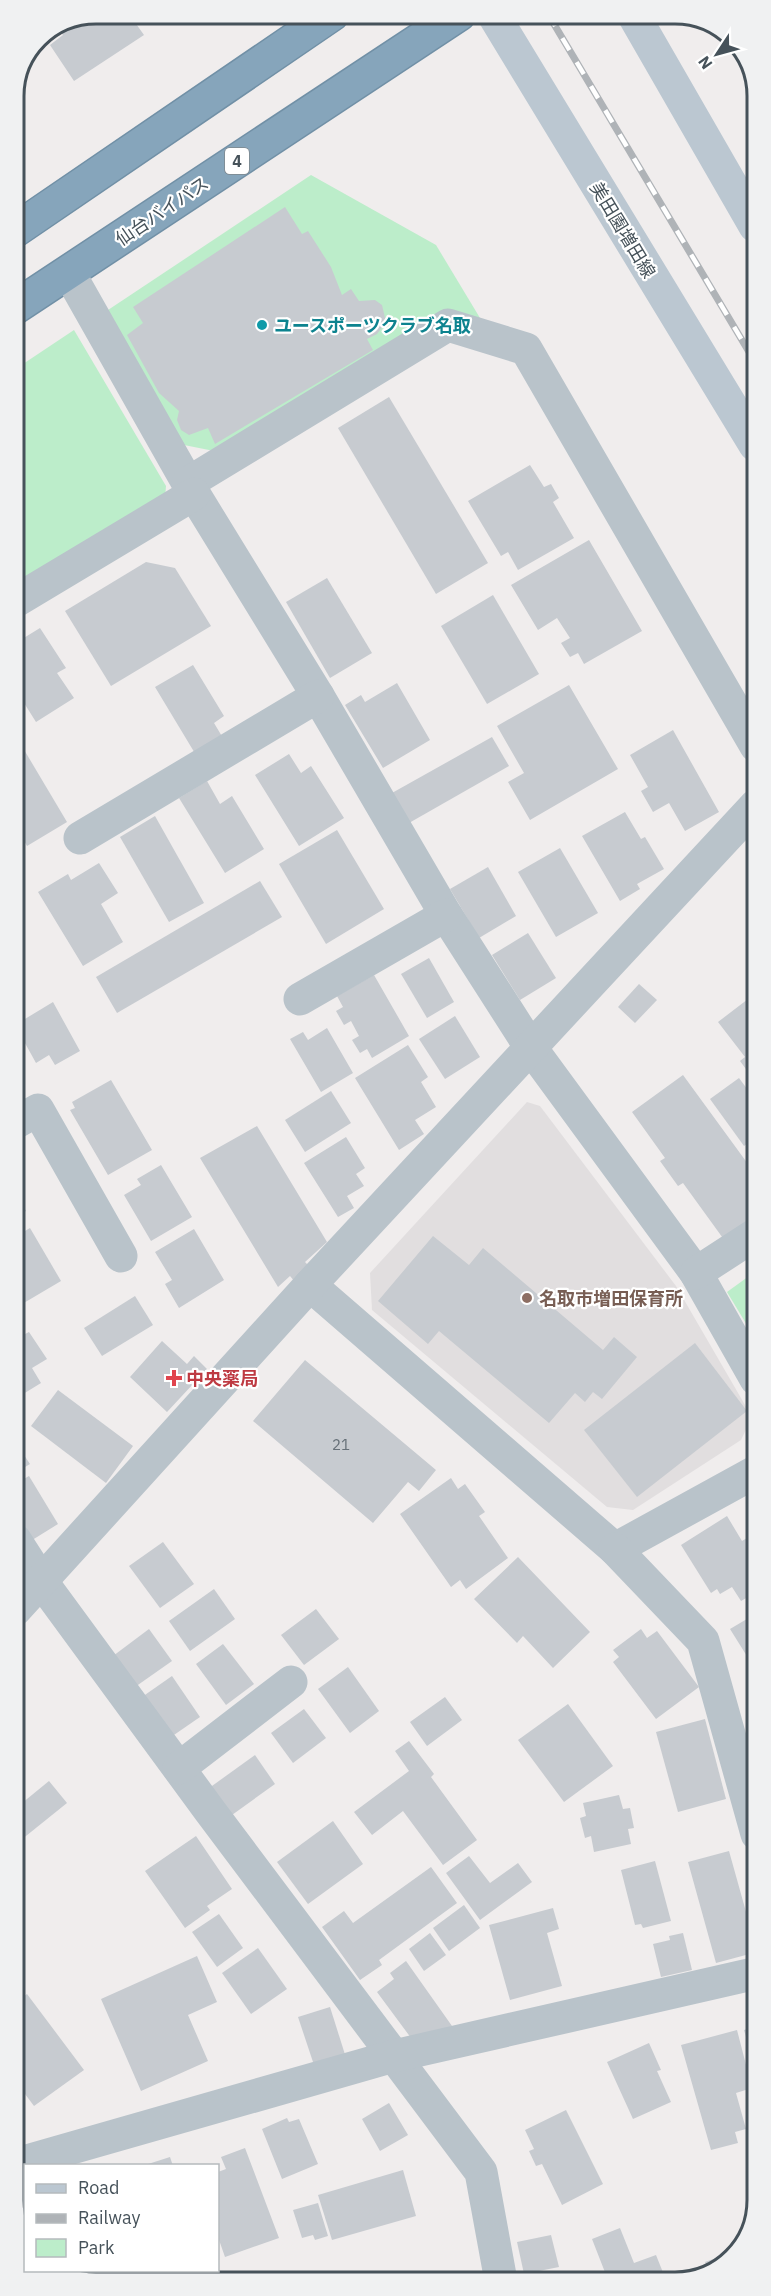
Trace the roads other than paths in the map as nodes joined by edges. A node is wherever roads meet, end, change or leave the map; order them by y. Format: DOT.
graph roads {
  1 [pos="317,24"];
  2 [pos="444,24"];
  3 [pos="499,24"];
  4 [pos="639,24"];
  5 [pos="747,212"];
  6 [pos="24,224"];
  7 [pos="69,273"];
  8 [pos="24,302"];
  9 [pos="747,432"];
  10 [pos="191,488"];
  11 [pos="24,596"];
  12 [pos="318,696"];
  13 [pos="747,730"];
  14 [pos="747,816"];
  15 [pos="81,838"];
  16 [pos="446,915"];
  17 [pos="300,999"];
  18 [pos="531,1048"];
  19 [pos="24,1119"];
  20 [pos="747,1240"];
  21 [pos="121,1256"];
  22 [pos="696,1273"];
  23 [pos="310,1285"];
  24 [pos="747,1363"];
  25 [pos="747,1476"];
  26 [pos="615,1549"];
  27 [pos="24,1554"];
  28 [pos="42,1582"];
  29 [pos="24,1601"];
  30 [pos="291,1682"];
  31 [pos="179,1768"];
  32 [pos="747,1798"];
  33 [pos="747,1975"];
  34 [pos="394,2056"];
  35 [pos="24,2162"];
  36 [pos="499,2272"];
  1 -- 6 [label="highway"];
  2 -- 7 [label="highway, 仙台バイパス / 4"];
  3 -- 9 [label="main road, 美田園増田線"];
  4 -- 5 [label="main road"];
  7 -- 8 [label="highway, 仙台バイパス / 4"];
  7 -- 10 [label="street"];
  10 -- 11 [label="street"];
  10 -- 12 [label="street"];
  10 -- 13 [label="street"];
  12 -- 15 [label="street"];
  12 -- 16 [label="street"];
  14 -- 18 [label="street"];
  16 -- 17 [label="street"];
  16 -- 18 [label="street"];
  18 -- 22 [label="street"];
  18 -- 23 [label="street"];
  19 -- 21 [label="street"];
  20 -- 22 [label="street"];
  22 -- 24 [label="street"];
  23 -- 26 [label="street"];
  23 -- 28 [label="street"];
  25 -- 26 [label="street"];
  26 -- 32 [label="street"];
  27 -- 28 [label="street"];
  28 -- 29 [label="street"];
  28 -- 31 [label="street"];
  30 -- 31 [label="street"];
  31 -- 34 [label="street"];
  33 -- 34 [label="street"];
  34 -- 35 [label="street"];
  34 -- 36 [label="street"];
}
